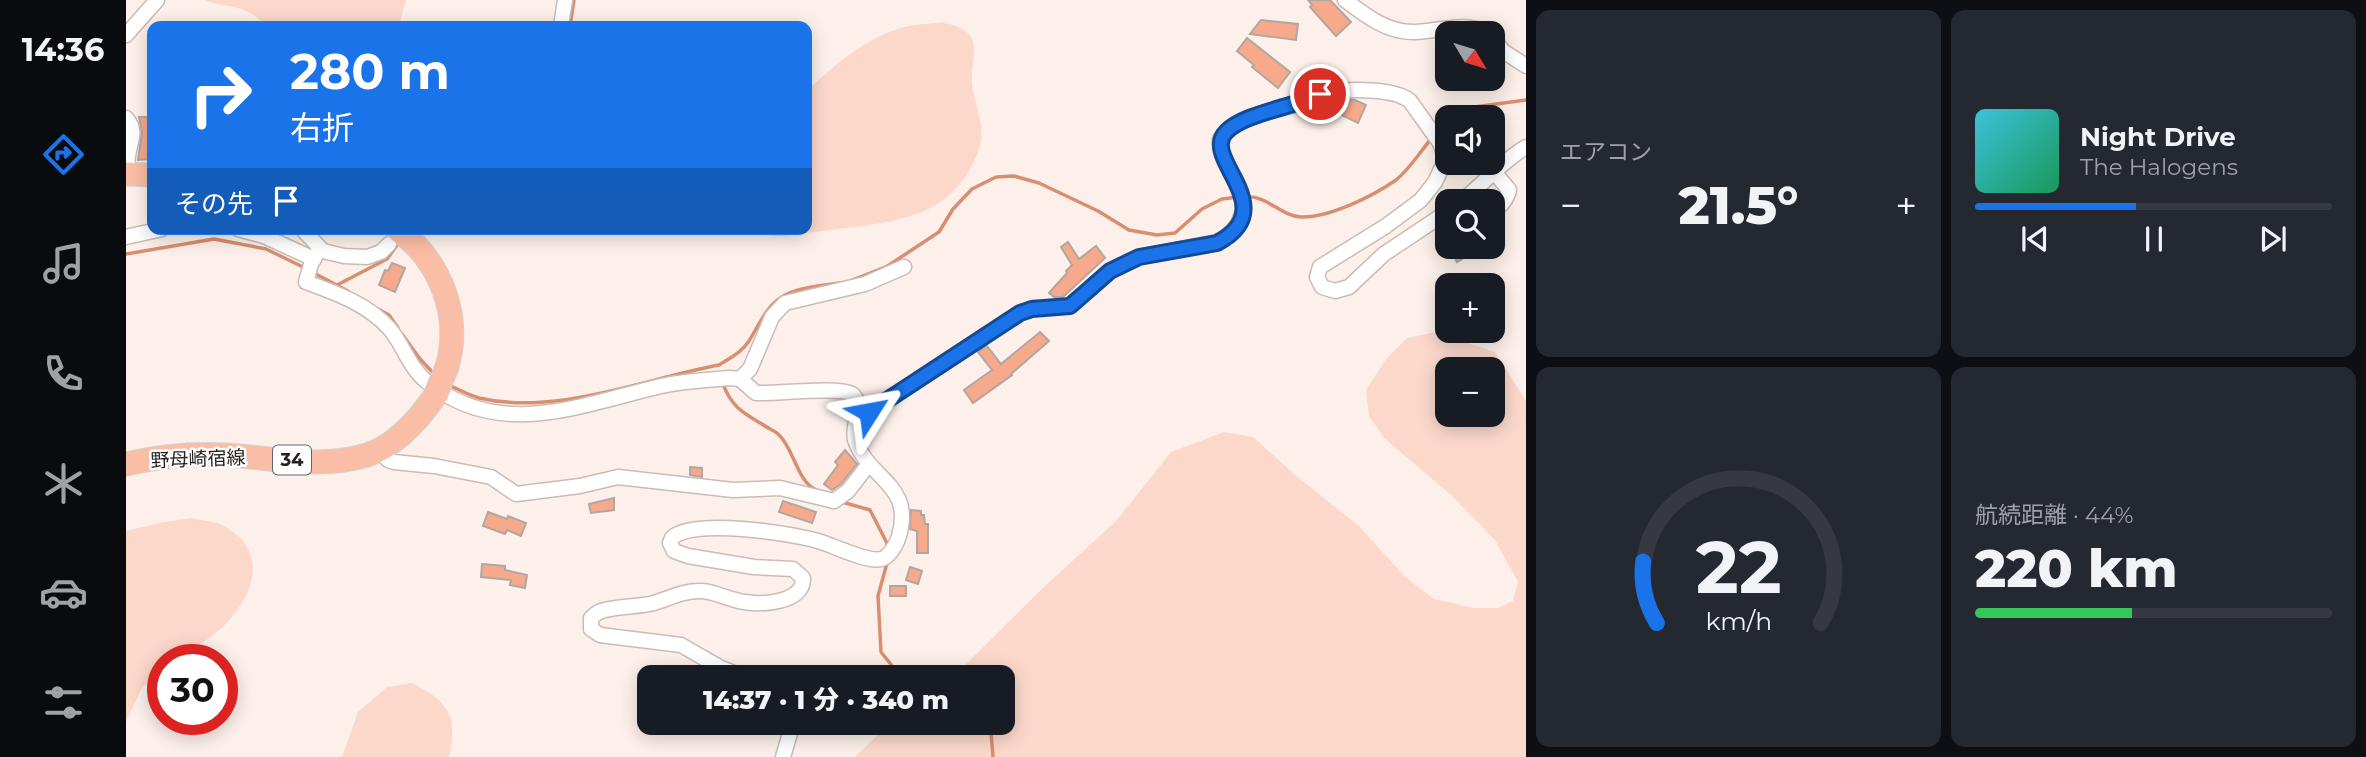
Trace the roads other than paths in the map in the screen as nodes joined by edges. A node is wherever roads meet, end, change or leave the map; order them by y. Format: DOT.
graph roads {
  1 [pos="157,0"];
  2 [pos="565,0"];
  3 [pos="1345,0"];
  4 [pos="562,21"];
  5 [pos="1435,30"];
  6 [pos="126,35"];
  7 [pos="1505,52"];
  8 [pos="1526,66"];
  9 [pos="126,118"];
  10 [pos="1526,148"];
  11 [pos="1505,161"];
  12 [pos="127,174"];
  13 [pos="147,175"];
  14 [pos="1493,175"];
  15 [pos="1497,175"];
  16 [pos="1476,189"];
  17 [pos="1505,199"];
  18 [pos="1435,220"];
  19 [pos="147,232"];
  20 [pos="260,235"];
  21 [pos="304,235"];
  22 [pos="126,237"];
  23 [pos="398,237"];
  24 [pos="313,262"];
  25 [pos="904,267"];
  26 [pos="735,379"];
  27 [pos="856,418"];
  28 [pos="379,449"];
  29 [pos="126,464"];
  30 [pos="869,464"];
  31 [pos="716,665"];
  32 [pos="789,735"];
  33 [pos="783,757"];
  1 -- 6 [label="street"];
  2 -- 4 [label="street"];
  3 -- 5 [label="street"];
  7 -- 8 [label="street"];
  9 -- 12 [label="street"];
  10 -- 11 [label="street"];
  12 -- 13 [label="main road"];
  14 -- 16 [label="street"];
  15 -- 17 [label="street"];
  18 -- 27 [label="street"];
  19 -- 22 [label="street"];
  20 -- 24 [label="street"];
  21 -- 24 [label="street"];
  23 -- 24 [label="street"];
  23 -- 28 [label="main road, 野母崎宿線 / 34, bridge"];
  24 -- 26 [label="street"];
  25 -- 26 [label="street"];
  26 -- 27 [label="street"];
  27 -- 30 [label="street"];
  28 -- 29 [label="main road, 野母崎宿線 / 34"];
  28 -- 30 [label="street"];
  30 -- 31 [label="street"];
  32 -- 33 [label="street"];
}
